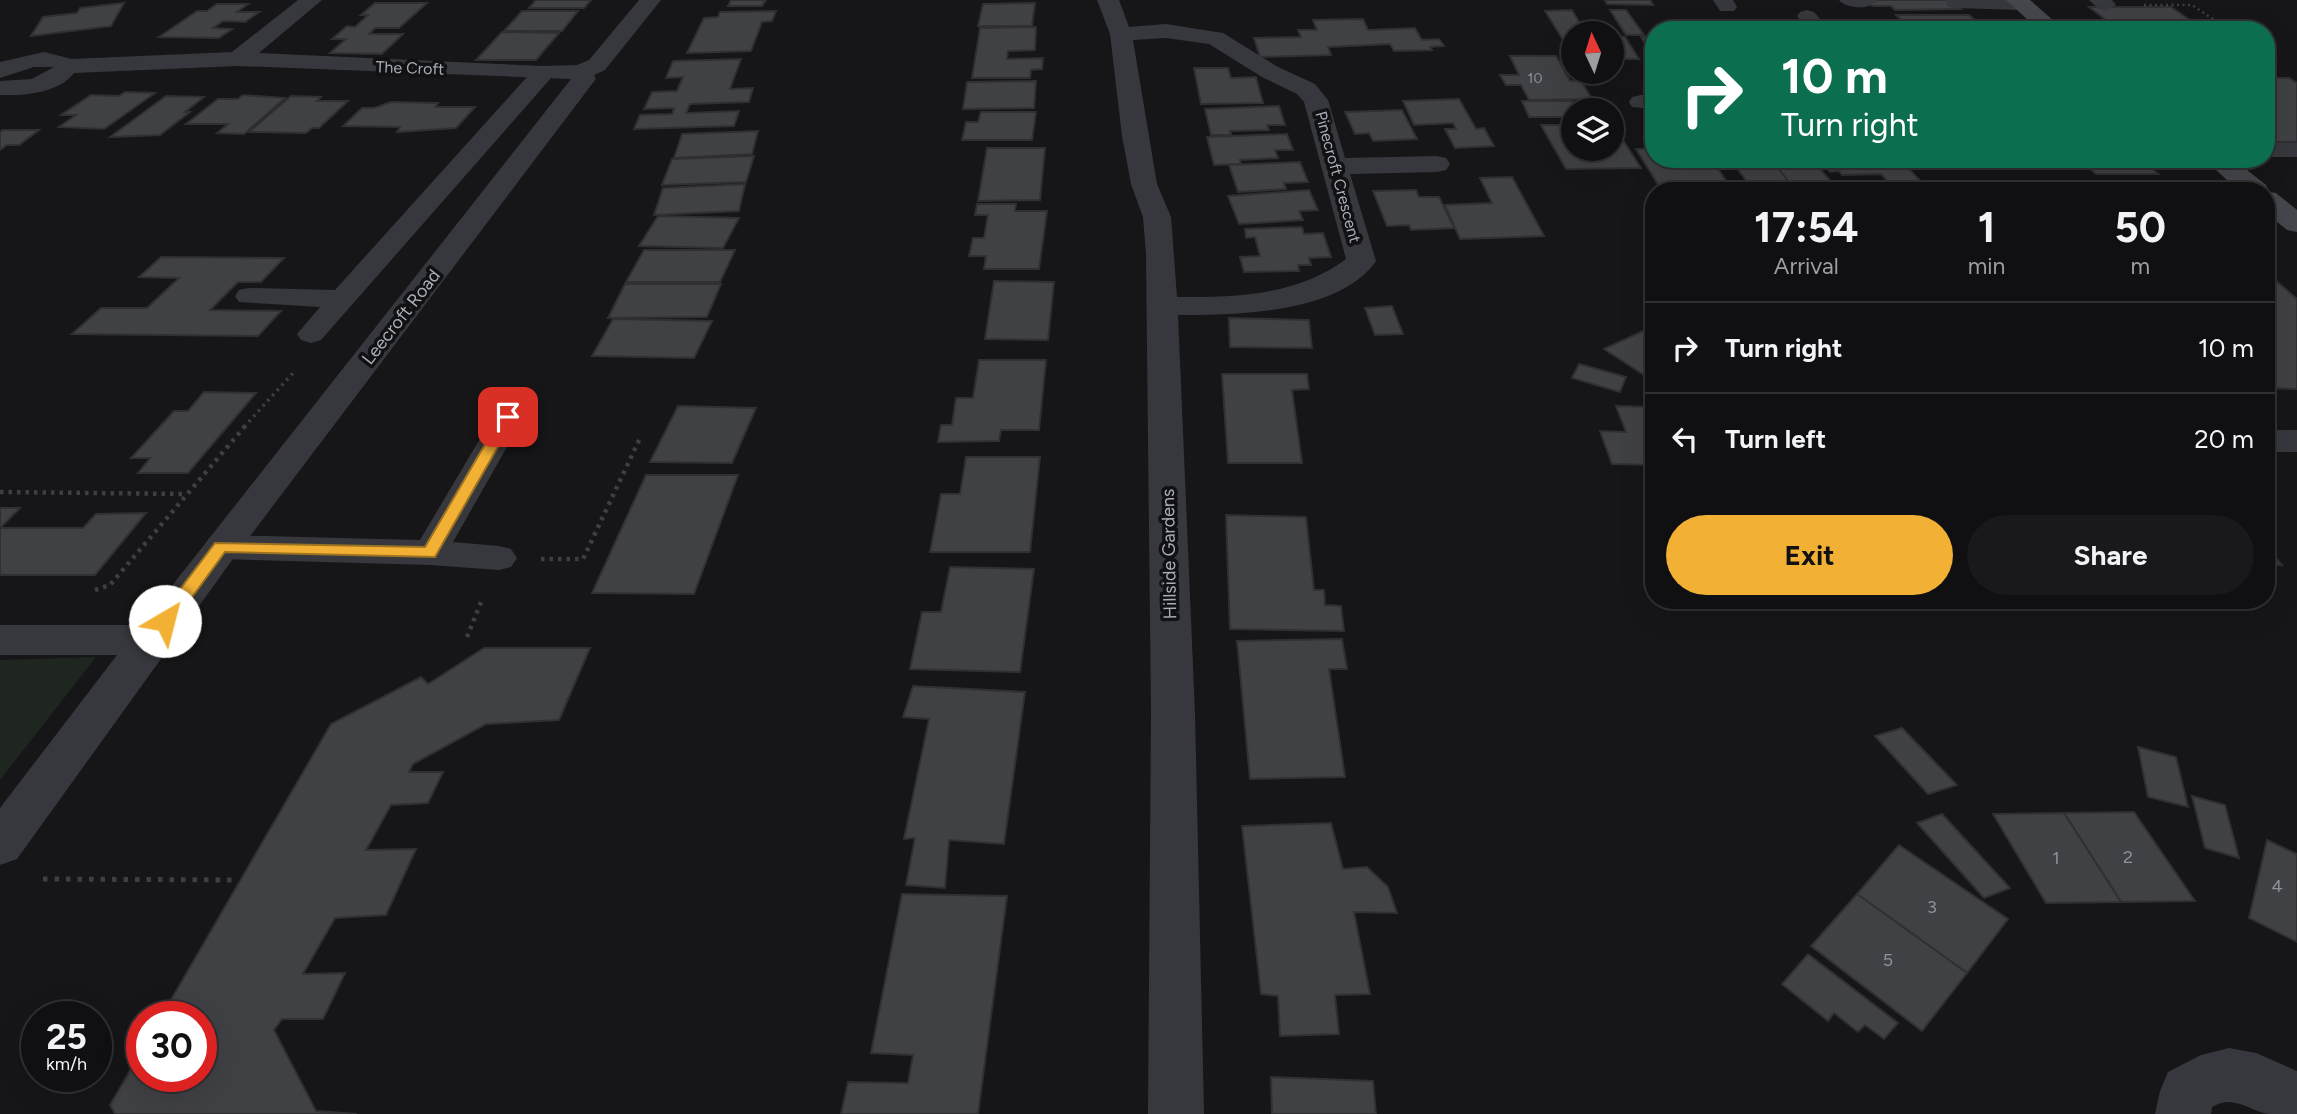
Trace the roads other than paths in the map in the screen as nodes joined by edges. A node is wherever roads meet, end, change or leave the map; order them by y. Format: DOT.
graph roads {
  1 [pos="311,0"];
  2 [pos="650,0"];
  3 [pos="1849,0"];
  4 [pos="1867,1"];
  5 [pos="1954,2"];
  6 [pos="2019,2"];
  7 [pos="1115,17"];
  8 [pos="2042,21"];
  9 [pos="238,59"];
  10 [pos="67,66"];
  11 [pos="0,71"];
  12 [pos="581,72"];
  13 [pos="543,74"];
  14 [pos="0,88"];
  15 [pos="2275,150"];
  16 [pos="2297,150"];
  17 [pos="1437,164"];
  18 [pos="1335,166"];
  19 [pos="2228,168"];
  20 [pos="2245,182"];
  21 [pos="2275,206"];
  22 [pos="2297,224"];
  23 [pos="250,296"];
  24 [pos="342,299"];
  25 [pos="1164,306"];
  26 [pos="310,334"];
  27 [pos="508,417"];
  28 [pos="2275,441"];
  29 [pos="2297,441"];
  30 [pos="221,547"];
  31 [pos="430,553"];
  32 [pos="499,558"];
  33 [pos="0,640"];
  34 [pos="151,640"];
  35 [pos="0,844"];
  36 [pos="2297,1101"];
  37 [pos="1176,1114"];
  38 [pos="2183,1114"];
  1 -- 9 [label="street"];
  2 -- 12 [label="street, Leecroft Road"];
  3 -- 4 [label="lane"];
  5 -- 6 [label="lane"];
  6 -- 8 [label="street"];
  7 -- 18 [label="street, Pinecroft Crescent"];
  7 -- 25 [label="street, Hillside Gardens"];
  9 -- 10 [label="street, The Croft"];
  9 -- 13 [label="street, The Croft"];
  10 -- 11 [label="street, The Croft"];
  10 -- 14 [label="street, The Croft"];
  12 -- 13 [label="street, The Croft"];
  12 -- 30 [label="street, Leecroft Road"];
  13 -- 24 [label="lane"];
  15 -- 16 [label="lane"];
  17 -- 18 [label="street"];
  18 -- 25 [label="street, Pinecroft Crescent"];
  19 -- 20 [label="street"];
  21 -- 22 [label="street"];
  23 -- 24 [label="lane"];
  24 -- 26 [label="lane"];
  25 -- 37 [label="street, Hillside Gardens"];
  27 -- 31 [label="lane"];
  28 -- 29 [label="street"];
  30 -- 31 [label="lane"];
  30 -- 34 [label="street, Leecroft Road"];
  31 -- 32 [label="lane"];
  33 -- 34 [label="street"];
  34 -- 35 [label="street, Leecroft Road"];
  36 -- 38 [label="street"];
}
